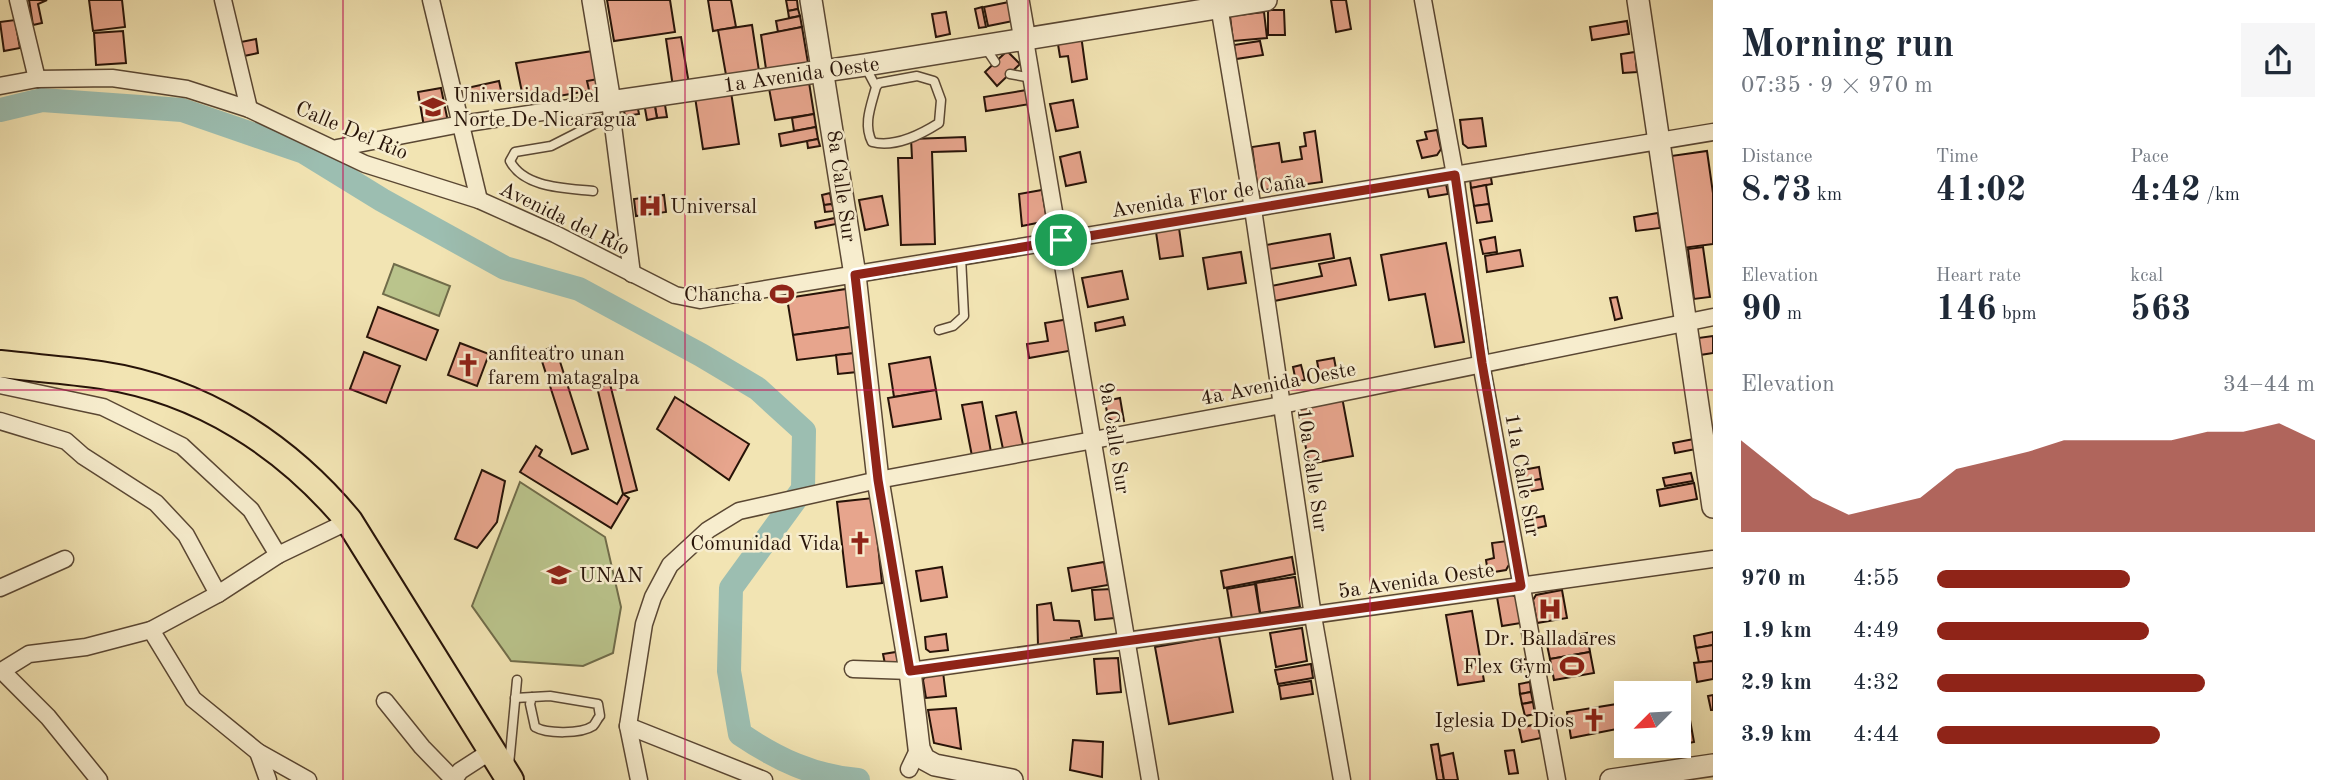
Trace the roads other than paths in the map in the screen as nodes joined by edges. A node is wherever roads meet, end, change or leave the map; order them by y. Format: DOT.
graph roads {
  1 [pos="18,0"];
  2 [pos="223,0"];
  3 [pos="431,0"];
  4 [pos="593,0"];
  5 [pos="811,0"];
  6 [pos="1018,0"];
  7 [pos="1266,0"];
  8 [pos="1423,0"];
  9 [pos="1637,0"];
  10 [pos="1218,4"];
  11 [pos="1025,40"];
  12 [pos="865,65"];
  13 [pos="825,71"];
  14 [pos="1010,74"];
  15 [pos="1032,78"];
  16 [pos="37,79"];
  17 [pos="0,86"];
  18 [pos="876,87"];
  19 [pos="611,108"];
  20 [pos="249,109"];
  21 [pos="461,124"];
  22 [pos="1713,132"];
  23 [pos="1660,141"];
  24 [pos="337,148"];
  25 [pos="1455,175"];
  26 [pos="593,191"];
  27 [pos="479,200"];
  28 [pos="1253,209"];
  29 [pos="1061,240"];
  30 [pos="961,257"];
  31 [pos="632,274"];
  32 [pos="855,275"];
  33 [pos="1713,317"];
  34 [pos="1684,323"];
  35 [pos="939,330"];
  36 [pos="1482,363"];
  37 [pos="0,364"];
  38 [pos="0,385"];
  39 [pos="1282,405"];
  40 [pos="0,421"];
  41 [pos="1095,440"];
  42 [pos="878,480"];
  43 [pos="1713,508"];
  44 [pos="349,521"];
  45 [pos="278,555"];
  46 [pos="65,559"];
  47 [pos="1713,559"];
  48 [pos="1521,586"];
  49 [pos="0,588"];
  50 [pos="218,594"];
  51 [pos="1313,616"];
  52 [pos="151,630"];
  53 [pos="1125,643"];
  54 [pos="853,669"];
  55 [pos="910,671"];
  56 [pos="1,672"];
  57 [pos="517,680"];
  58 [pos="532,697"];
  59 [pos="514,698"];
  60 [pos="385,701"];
  61 [pos="628,726"];
  62 [pos="919,748"];
  63 [pos="491,751"];
  64 [pos="258,752"];
  65 [pos="1713,765"];
  66 [pos="909,769"];
  67 [pos="509,779"];
  68 [pos="99,780"];
  69 [pos="268,780"];
  70 [pos="308,780"];
  71 [pos="454,780"];
  72 [pos="639,780"];
  73 [pos="764,780"];
  74 [pos="1012,780"];
  75 [pos="1150,780"];
  76 [pos="1342,780"];
  77 [pos="1557,780"];
  78 [pos="1611,780"];
  1 -- 16 [label="street"];
  2 -- 20 [label="street"];
  3 -- 21 [label="street"];
  4 -- 19 [label="street"];
  5 -- 13 [label="street, 8a Calle Sur"];
  6 -- 11 [label="street"];
  7 -- 10 [label="street, 1a Avenida Oeste"];
  8 -- 25 [label="street, 11a Calle Sur"];
  9 -- 23 [label="street"];
  10 -- 11 [label="street, 1a Avenida Oeste"];
  10 -- 28 [label="street, 10a Calle Sur"];
  11 -- 12 [label="street, 1a Avenida Oeste"];
  11 -- 15 [label="street, 9a Calle Sur"];
  12 -- 13 [label="street, 1a Avenida Oeste"];
  12 -- 18 [label="lane"];
  13 -- 19 [label="street, 1a Avenida Oeste"];
  13 -- 32 [label="street, 8a Calle Sur"];
  14 -- 15 [label="lane"];
  15 -- 29 [label="street, 9a Calle Sur"];
  16 -- 17 [label="street"];
  16 -- 20 [label="street"];
  18 -- 18 [label="lane"];
  19 -- 21 [label="street, 1a Avenida Oeste"];
  19 -- 26 [label="lane"];
  19 -- 31 [label="street"];
  20 -- 24 [label="street, Calle Del Rio"];
  21 -- 24 [label="street, 1a Avenida Oeste"];
  21 -- 27 [label="street"];
  22 -- 23 [label="street, Avenida Flor de Caña"];
  23 -- 25 [label="street, Avenida Flor de Caña"];
  23 -- 34 [label="street"];
  24 -- 27 [label="street, Calle Del Rio"];
  25 -- 28 [label="street, Avenida Flor de Caña"];
  25 -- 36 [label="street, 11a Calle Sur"];
  27 -- 31 [label="street, Avenida del Río"];
  28 -- 29 [label="street, Avenida Flor de Caña"];
  28 -- 39 [label="street, 10a Calle Sur"];
  29 -- 30 [label="street, Avenida Flor de Caña"];
  29 -- 41 [label="street, 9a Calle Sur"];
  30 -- 32 [label="street, Avenida Flor de Caña"];
  30 -- 35 [label="lane"];
  31 -- 32 [label="street, Avenida Flor de Caña"];
  32 -- 42 [label="street, 8a Calle Sur"];
  33 -- 34 [label="street, 4a Avenida Oeste"];
  34 -- 36 [label="street, 4a Avenida Oeste"];
  34 -- 43 [label="street"];
  36 -- 39 [label="street, 4a Avenida Oeste"];
  36 -- 48 [label="street, 11a Calle Sur"];
  37 -- 44 [label="main road"];
  38 -- 45 [label="street"];
  39 -- 41 [label="street, 4a Avenida Oeste"];
  39 -- 51 [label="street, 10a Calle Sur"];
  40 -- 50 [label="street"];
  41 -- 42 [label="street, 4a Avenida Oeste"];
  41 -- 53 [label="street, 9a Calle Sur"];
  42 -- 55 [label="street, 8a Calle Sur"];
  42 -- 61 [label="street, 4a Avenida Oeste"];
  44 -- 45 [label="street"];
  44 -- 63 [label="main road"];
  45 -- 50 [label="street"];
  46 -- 49 [label="street"];
  47 -- 48 [label="street, 5a Avenida Oeste"];
  48 -- 51 [label="street, 5a Avenida Oeste"];
  48 -- 77 [label="street, 11a Calle Sur"];
  50 -- 52 [label="street"];
  51 -- 53 [label="street, 5a Avenida Oeste"];
  51 -- 76 [label="street, 10a Calle Sur"];
  52 -- 56 [label="street"];
  52 -- 64 [label="street"];
  53 -- 55 [label="street, 5a Avenida Oeste"];
  53 -- 75 [label="street, 9a Calle Sur"];
  54 -- 55 [label="street, 5a Avenida Oeste"];
  55 -- 62 [label="street, 8a Calle Sur"];
  56 -- 68 [label="street"];
  57 -- 59 [label="lane"];
  58 -- 58 [label="lane"];
  58 -- 59 [label="lane"];
  59 -- 67 [label="lane"];
  60 -- 71 [label="street"];
  61 -- 72 [label="street, 4a Avenida Oeste"];
  61 -- 73 [label="street"];
  62 -- 66 [label="street"];
  62 -- 74 [label="street"];
  63 -- 67 [label="main road"];
  63 -- 71 [label="street"];
  64 -- 69 [label="street"];
  64 -- 70 [label="street"];
  65 -- 78 [label="street"];
}
